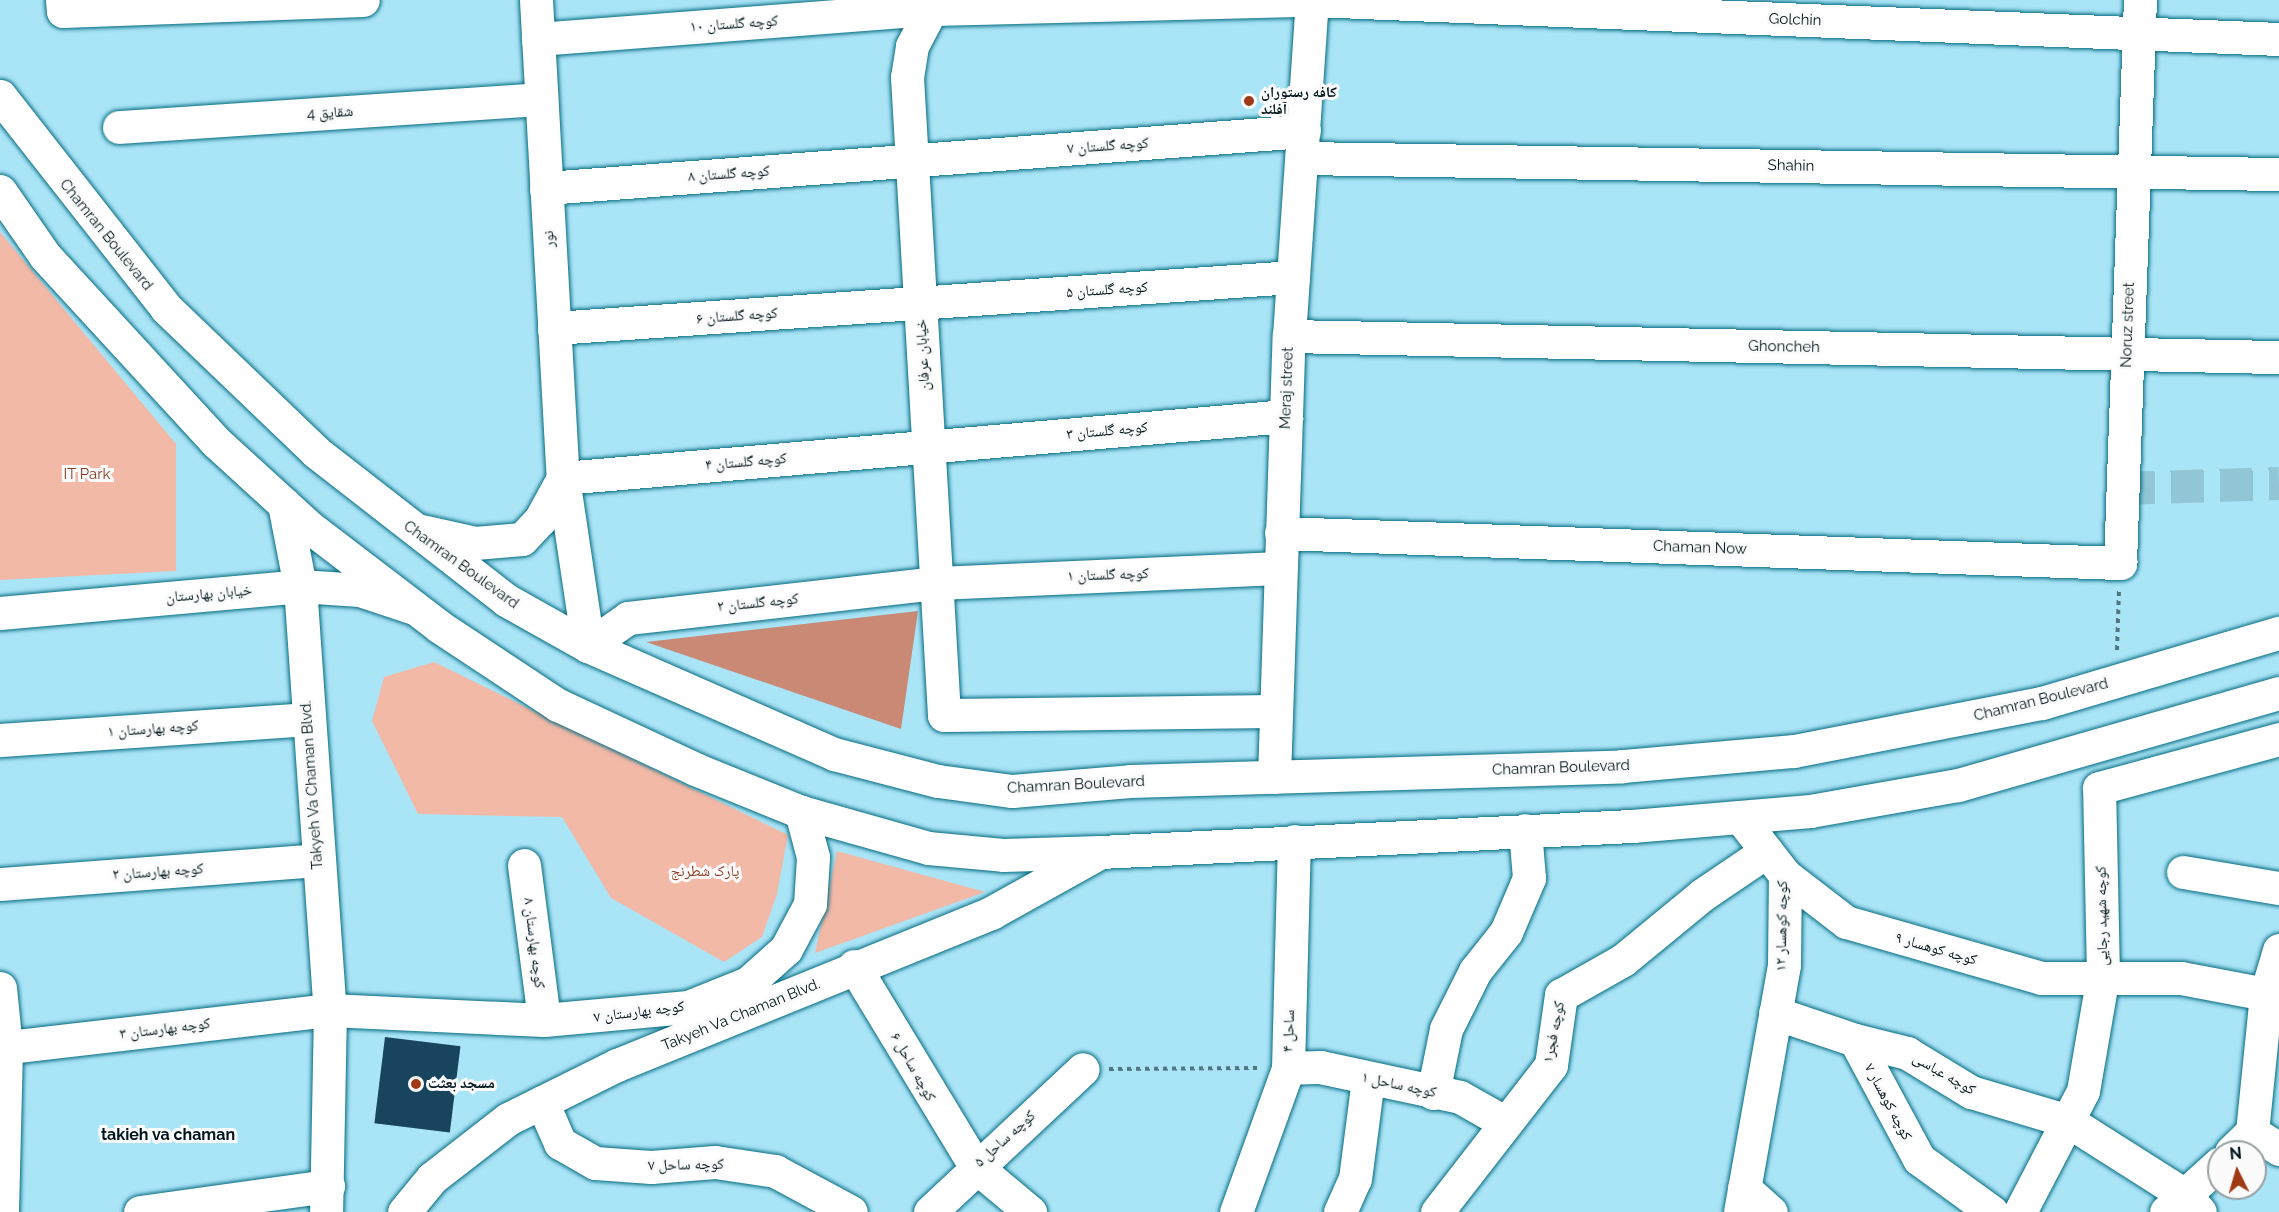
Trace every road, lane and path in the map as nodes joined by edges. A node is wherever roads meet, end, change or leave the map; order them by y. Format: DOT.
graph roads {
  1 [pos="62,0"];
  2 [pos="363,0"];
  3 [pos="536,0"];
  4 [pos="1312,0"];
  5 [pos="2140,0"];
  6 [pos="933,5"];
  7 [pos="1880,12"];
  8 [pos="2006,14"];
  9 [pos="2138,33"];
  10 [pos="538,39"];
  11 [pos="2279,39"];
  12 [pos="0,96"];
  13 [pos="541,99"];
  14 [pos="119,127"];
  15 [pos="1303,144"];
  16 [pos="912,160"];
  17 [pos="2133,171"];
  18 [pos="2279,174"];
  19 [pos="546,188"];
  20 [pos="0,191"];
  21 [pos="1293,277"];
  22 [pos="920,303"];
  23 [pos="554,328"];
  24 [pos="1289,336"];
  25 [pos="2127,354"];
  26 [pos="2279,357"];
  27 [pos="1286,416"];
  28 [pos="929,447"];
  29 [pos="563,478"];
  30 [pos="284,504"];
  31 [pos="410,528"];
  32 [pos="1281,533"];
  33 [pos="2120,563"];
  34 [pos="1280,568"];
  35 [pos="937,583"];
  36 [pos="300,586"];
  37 [pos="416,608"];
  38 [pos="0,613"];
  39 [pos="2279,633"];
  40 [pos="588,646"];
  41 [pos="2117,650"];
  42 [pos="2279,693"];
  43 [pos="1276,711"];
  44 [pos="307,719"];
  45 [pos="2279,739"];
  46 [pos="0,740"];
  47 [pos="1274,777"];
  48 [pos="801,812"];
  49 [pos="1740,817"];
  50 [pos="1525,830"];
  51 [pos="1294,840"];
  52 [pos="1100,852"];
  53 [pos="317,860"];
  54 [pos="1776,863"];
  55 [pos="524,866"];
  56 [pos="2183,872"];
  57 [pos="0,884"];
  58 [pos="2279,888"];
  59 [pos="2279,950"];
  60 [pos="854,966"];
  61 [pos="2103,975"];
  62 [pos="0,988"];
  63 [pos="2266,994"];
  64 [pos="330,1010"];
  65 [pos="1774,1013"];
  66 [pos="544,1020"];
  67 [pos="1854,1040"];
  68 [pos="2270,1047"];
  69 [pos="3,1048"];
  70 [pos="1288,1068"];
  71 [pos="1083,1069"];
  72 [pos="1368,1079"];
  73 [pos="1433,1093"];
  74 [pos="542,1102"];
  75 [pos="2068,1121"];
  76 [pos="1504,1122"];
  77 [pos="2243,1140"];
  78 [pos="975,1166"];
  79 [pos="2207,1179"];
  80 [pos="327,1199"];
  81 [pos="1742,1200"];
  82 [pos="2184,1207"];
  83 [pos="2,1212"];
  84 [pos="140,1212"];
  85 [pos="404,1212"];
  86 [pos="851,1212"];
  87 [pos="930,1212"];
  88 [pos="1030,1212"];
  89 [pos="1236,1212"];
  90 [pos="1340,1212"];
  91 [pos="1437,1212"];
  92 [pos="1771,1212"];
  93 [pos="1992,1212"];
  94 [pos="2020,1212"];
  1 -- 2 [label="street"];
  3 -- 10 [label="street, نور"];
  4 -- 6 [label="street, Golchin"];
  4 -- 7 [label="street, Golchin"];
  4 -- 15 [label="street, Meraj street"];
  5 -- 9 [label="street, Noruz street"];
  6 -- 10 [label="street, کوچه گلستان ۱۰"];
  6 -- 16 [label="street, خیابان عرفان"];
  7 -- 8 [label="street, Golchin"];
  8 -- 9 [label="street, Golchin"];
  9 -- 11 [label="street, Golchin"];
  9 -- 17 [label="street, Noruz street"];
  10 -- 13 [label="street, نور"];
  12 -- 31 [label="street, Chamran Boulevard"];
  13 -- 14 [label="street, شقایق 4"];
  13 -- 19 [label="street, نور"];
  15 -- 16 [label="street, کوچه گلستان ۷"];
  15 -- 17 [label="street, Shahin"];
  15 -- 21 [label="street, Meraj street"];
  16 -- 19 [label="street, کوچه گلستان ۸"];
  16 -- 22 [label="street, خیابان عرفان"];
  17 -- 18 [label="street, Shahin"];
  17 -- 25 [label="street, Noruz street"];
  19 -- 23 [label="street, نور"];
  20 -- 30 [label="street"];
  21 -- 22 [label="street, کوچه گلستان ۵"];
  21 -- 24 [label="street, Meraj street"];
  22 -- 23 [label="street, کوچه گلستان ۶"];
  22 -- 28 [label="street, خیابان عرفان"];
  23 -- 29 [label="street, نور"];
  24 -- 25 [label="street, Ghoncheh"];
  24 -- 27 [label="street, Meraj street"];
  25 -- 26 [label="street, Ghoncheh"];
  25 -- 33 [label="street, Noruz street"];
  27 -- 28 [label="street, کوچه گلستان ۳"];
  27 -- 32 [label="street, Meraj street"];
  28 -- 29 [label="street, کوچه گلستان ۴"];
  28 -- 35 [label="street, خیابان عرفان"];
  29 -- 31 [label="street"];
  29 -- 40 [label="street, نور"];
  30 -- 36 [label="street, Takyeh Va Chaman Blvd."];
  30 -- 37 [label="street"];
  31 -- 40 [label="street, Chamran Boulevard"];
  32 -- 33 [label="street, Chaman Now"];
  32 -- 34 [label="street, Meraj street"];
  33 -- 41 [label="path"];
  34 -- 35 [label="street, کوچه گلستان ۱"];
  34 -- 43 [label="street, Meraj street"];
  35 -- 40 [label="street, کوچه گلستان ۲"];
  35 -- 43 [label="street, خیابان عرفان"];
  36 -- 37 [label="street, خیابان بهارستان"];
  36 -- 38 [label="street, خیابان بهارستان"];
  36 -- 44 [label="street, Takyeh Va Chaman Blvd."];
  37 -- 48 [label="street"];
  39 -- 47 [label="street, Chamran Boulevard"];
  40 -- 47 [label="street, Chamran Boulevard"];
  42 -- 49 [label="street"];
  43 -- 47 [label="street, Meraj street"];
  44 -- 46 [label="street, کوچه بهارستان ۱"];
  44 -- 53 [label="street, Takyeh Va Chaman Blvd."];
  45 -- 61 [label="street, کوچه شهید رجایی"];
  48 -- 52 [label="street"];
  48 -- 66 [label="street, کوچه بهارستان ۷"];
  49 -- 50 [label="street"];
  49 -- 54 [label="street"];
  50 -- 51 [label="street"];
  50 -- 73 [label="street"];
  51 -- 52 [label="street"];
  51 -- 70 [label="street, ساحل ۴"];
  52 -- 60 [label="street, Takyeh Va Chaman Blvd."];
  53 -- 57 [label="street, کوچه بهارستان ۲"];
  53 -- 64 [label="street, Takyeh Va Chaman Blvd."];
  54 -- 61 [label="street, کوچه کوهسار ۹"];
  54 -- 65 [label="street, کوچه کوهسار ۱۲"];
  54 -- 76 [label="street, کوچه فجر۱"];
  55 -- 66 [label="street, کوچه بهارستان ۸"];
  56 -- 58 [label="street"];
  59 -- 63 [label="street"];
  60 -- 74 [label="street, Takyeh Va Chaman Blvd."];
  60 -- 78 [label="street, کوچه ساحل ۶"];
  61 -- 63 [label="street, کوچه کوهسار ۹"];
  61 -- 75 [label="street, کوچه شهید رجایی"];
  62 -- 69 [label="street"];
  63 -- 68 [label="street"];
  64 -- 66 [label="street, کوچه بهارستان ۷"];
  64 -- 69 [label="street, کوچه بهارستان ۳"];
  64 -- 80 [label="street, Takyeh Va Chaman Blvd."];
  65 -- 67 [label="street"];
  65 -- 81 [label="street, کوچه کوهسار ۱۲"];
  67 -- 75 [label="street, کوچه عباسی"];
  67 -- 93 [label="street, کوچه کوهسار ۷"];
  68 -- 77 [label="street"];
  69 -- 83 [label="street"];
  70 -- 71 [label="path"];
  70 -- 72 [label="street, کوچه ساحل ۱"];
  70 -- 89 [label="street, ساحل ۴"];
  71 -- 78 [label="street, کوچه ساحل ۵"];
  72 -- 73 [label="street, کوچه ساحل ۱"];
  72 -- 90 [label="street"];
  73 -- 76 [label="street, کوچه ساحل ۱"];
  74 -- 85 [label="street, Takyeh Va Chaman Blvd."];
  74 -- 86 [label="street, کوچه ساحل ۷"];
  75 -- 82 [label="street, کوچه عباسی"];
  75 -- 94 [label="street, کوچه شهید رجایی"];
  76 -- 91 [label="street, کوچه فجر۱"];
  78 -- 87 [label="street, کوچه ساحل ۵"];
  78 -- 88 [label="street, کوچه ساحل ۶"];
  79 -- 82 [label="street"];
  80 -- 84 [label="street"];
  81 -- 92 [label="street"];
}
